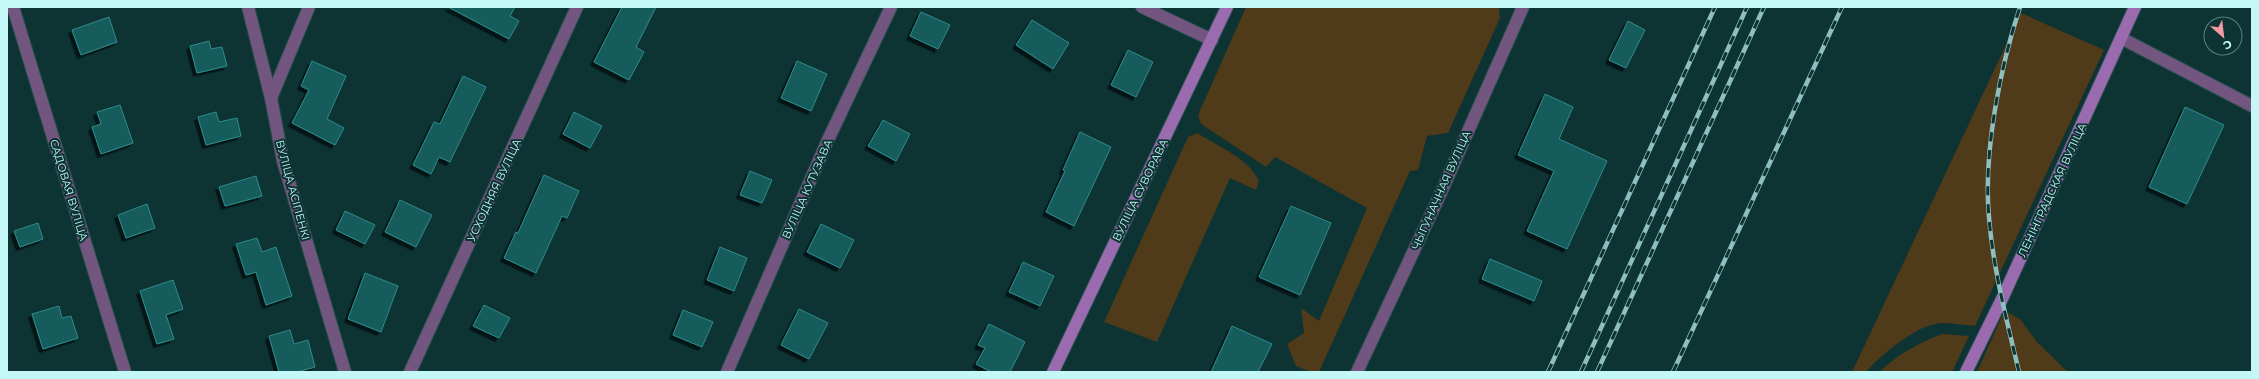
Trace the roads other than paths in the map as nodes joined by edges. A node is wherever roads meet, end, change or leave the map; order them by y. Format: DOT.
graph roads {
  1 [pos="13,7"];
  2 [pos="248,7"];
  3 [pos="309,7"];
  4 [pos="577,7"];
  5 [pos="891,7"];
  6 [pos="1142,7"];
  7 [pos="1227,7"];
  8 [pos="1523,7"];
  9 [pos="2135,7"];
  10 [pos="2121,38"];
  11 [pos="1212,40"];
  12 [pos="271,98"];
  13 [pos="2252,106"];
  14 [pos="125,372"];
  15 [pos="345,372"];
  16 [pos="410,372"];
  17 [pos="727,372"];
  18 [pos="1053,372"];
  19 [pos="1357,372"];
  20 [pos="1966,372"];
  1 -- 14 [label="street, САДОВАЯ ВУЛІЦА"];
  2 -- 12 [label="street, ВУЛІЦА АСІПЕНКІ"];
  3 -- 12 [label="street"];
  4 -- 16 [label="street, УСХОДНЯЯ ВУЛІЦА"];
  5 -- 17 [label="street, ВУЛІЦА КУТУЗАВА"];
  6 -- 11 [label="street"];
  7 -- 11 [label="street, ВУЛІЦА СУВОРАВА"];
  8 -- 19 [label="street, ЧЫГУНАЧНАЯ ВУЛІЦА"];
  9 -- 10 [label="street, ЛЕНІНГРАДСКАЯ ВУЛІЦА"];
  10 -- 13 [label="street"];
  10 -- 20 [label="street, ЛЕНІНГРАДСКАЯ ВУЛІЦА"];
  11 -- 18 [label="street, ВУЛІЦА СУВОРАВА"];
  12 -- 15 [label="street, ВУЛІЦА АСІПЕНКІ"];
}
